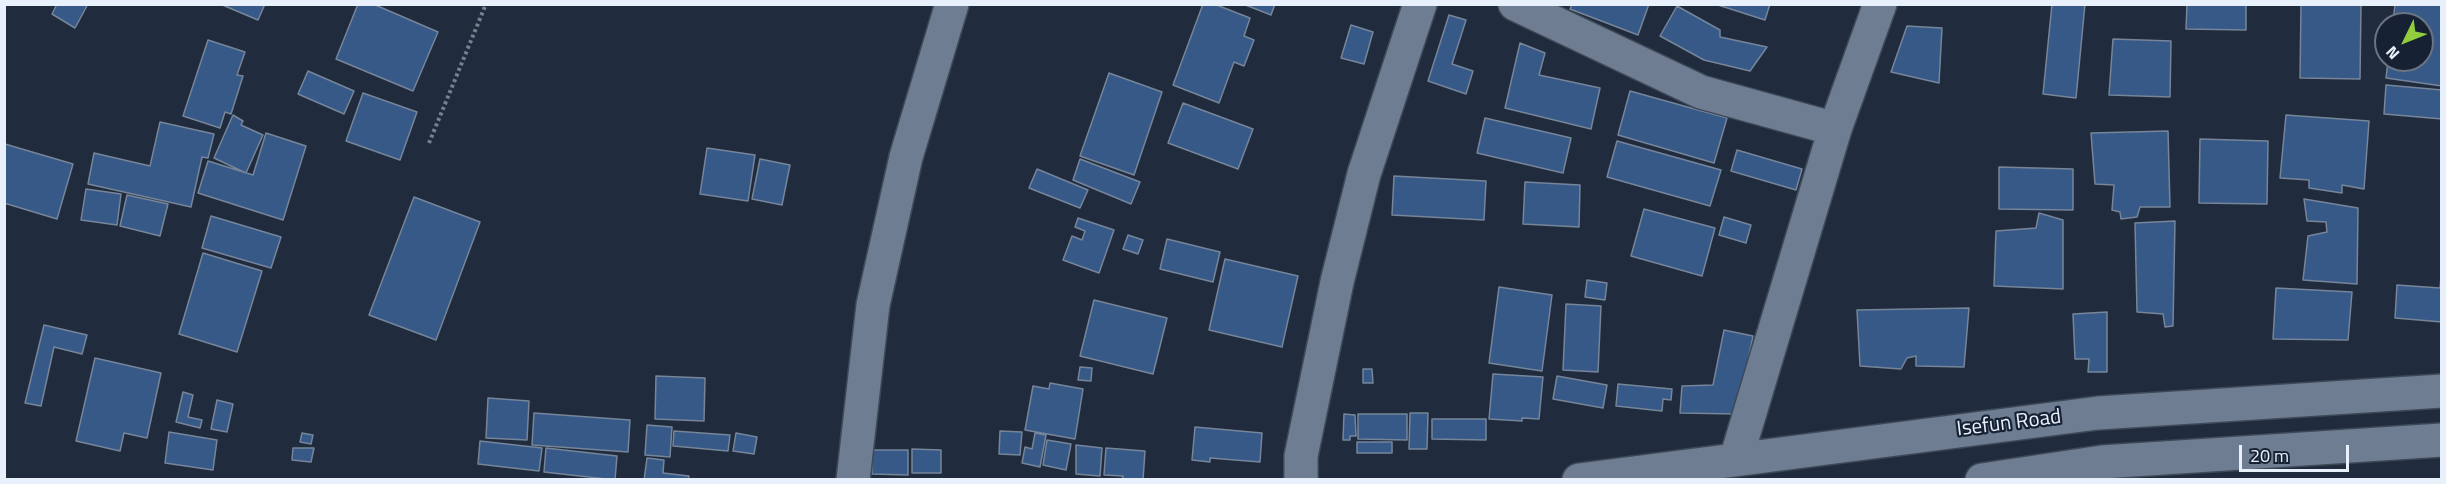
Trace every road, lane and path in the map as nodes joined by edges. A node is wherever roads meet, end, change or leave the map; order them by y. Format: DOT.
graph roads {
  1 [pos="486,4"];
  2 [pos="952,4"];
  3 [pos="1420,4"];
  4 [pos="1515,4"];
  5 [pos="1880,4"];
  6 [pos="1835,129"];
  7 [pos="429,143"];
  8 [pos="2442,391"];
  9 [pos="2442,440"];
  10 [pos="1736,459"];
  11 [pos="854,480"];
  12 [pos="1301,480"];
  13 [pos="1579,480"];
  14 [pos="1982,480"];
  1 -- 7 [label="path"];
  2 -- 11 [label="street"];
  3 -- 12 [label="street"];
  4 -- 6 [label="street"];
  5 -- 6 [label="street"];
  6 -- 10 [label="street"];
  8 -- 10 [label="street, Isefun Road"];
  9 -- 14 [label="street"];
  10 -- 13 [label="street, Isefun Road"];
}
